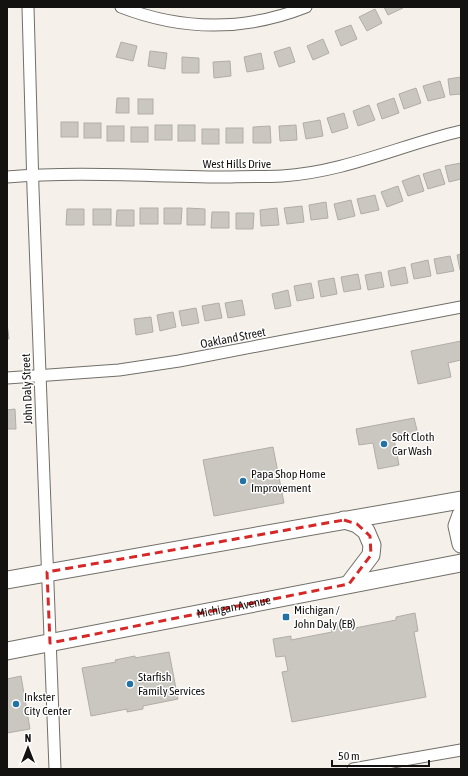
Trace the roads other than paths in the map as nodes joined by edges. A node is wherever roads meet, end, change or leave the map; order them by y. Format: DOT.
graph roads {
  1 [pos="28,7"];
  2 [pos="121,7"];
  3 [pos="306,7"];
  4 [pos="461,131"];
  5 [pos="32,175"];
  6 [pos="7,177"];
  7 [pos="461,307"];
  8 [pos="40,376"];
  9 [pos="7,378"];
  10 [pos="461,500"];
  11 [pos="461,515"];
  12 [pos="344,520"];
  13 [pos="461,544"];
  14 [pos="461,563"];
  15 [pos="47,572"];
  16 [pos="7,580"];
  17 [pos="349,584"];
  18 [pos="50,643"];
  19 [pos="7,651"];
  20 [pos="461,750"];
  21 [pos="55,769"];
  22 [pos="353,769"];
  1 -- 5 [label="street, John Daly Street"];
  2 -- 3 [label="street"];
  4 -- 5 [label="street, West Hills Drive"];
  5 -- 6 [label="street, West Hills Drive"];
  5 -- 8 [label="street, John Daly Street"];
  7 -- 8 [label="street, Oakland Street"];
  8 -- 9 [label="street, Oakland Street"];
  8 -- 15 [label="street, John Daly Street"];
  10 -- 12 [label="main road"];
  11 -- 13 [label="main road"];
  12 -- 15 [label="main road"];
  12 -- 17 [label="main road"];
  14 -- 17 [label="main road, Michigan Avenue"];
  15 -- 16 [label="main road"];
  15 -- 18 [label="street, John Daly Street"];
  17 -- 18 [label="main road, Michigan Avenue"];
  18 -- 19 [label="main road, Michigan Avenue"];
  18 -- 21 [label="street, John Daly Street"];
  20 -- 22 [label="street"];
}
